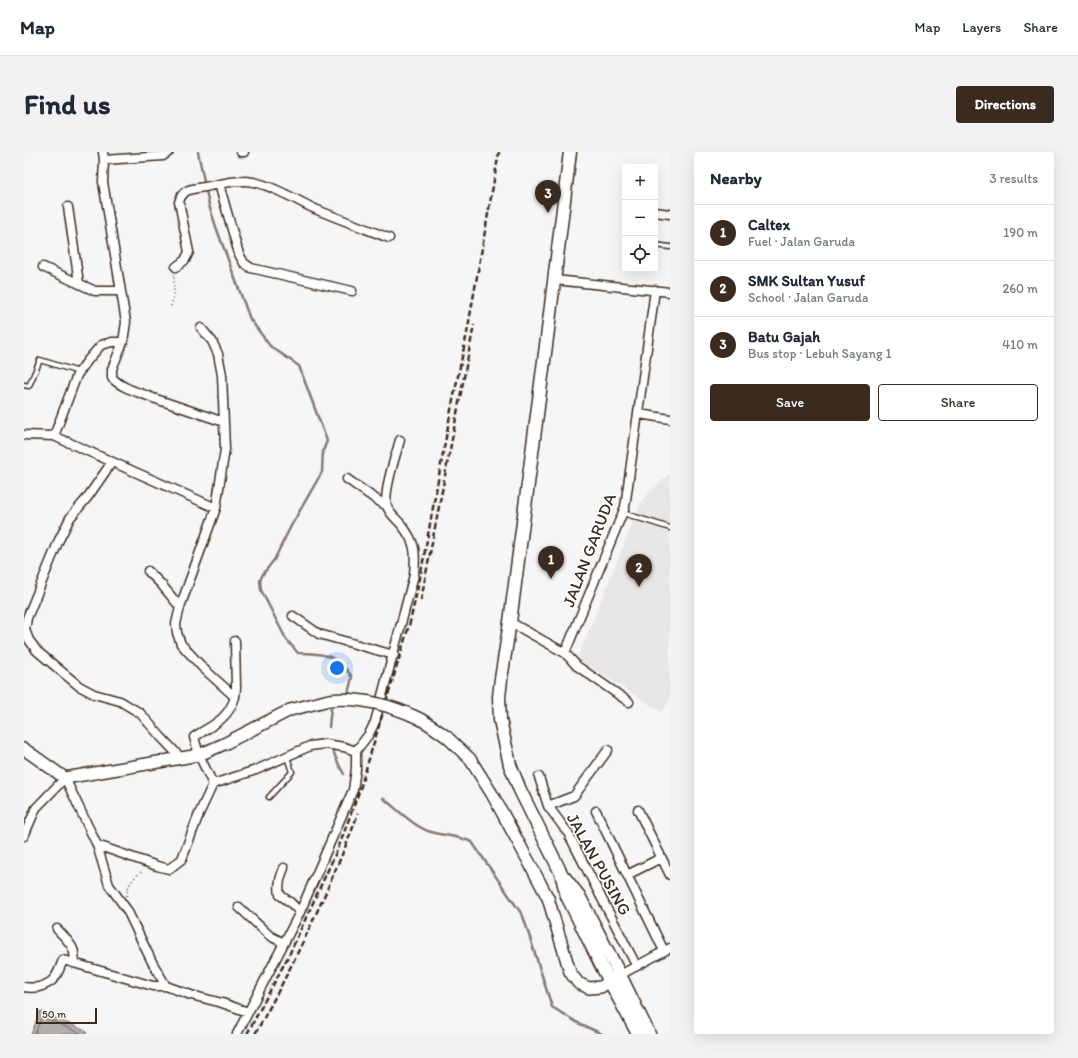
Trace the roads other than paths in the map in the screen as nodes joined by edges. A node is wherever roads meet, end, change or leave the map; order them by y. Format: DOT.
graph roads {
  1 [pos="169,152"];
  2 [pos="570,152"];
  3 [pos="103,156"];
  4 [pos="219,184"];
  5 [pos="68,207"];
  6 [pos="658,212"];
  7 [pos="670,214"];
  8 [pos="388,238"];
  9 [pos="658,245"];
  10 [pos="670,247"];
  11 [pos="43,267"];
  12 [pos="176,267"];
  13 [pos="555,280"];
  14 [pos="79,283"];
  15 [pos="655,290"];
  16 [pos="121,291"];
  17 [pos="352,291"];
  18 [pos="670,292"];
  19 [pos="202,328"];
  20 [pos="123,342"];
  21 [pos="79,372"];
  22 [pos="24,385"];
  23 [pos="639,414"];
  24 [pos="670,419"];
  25 [pos="224,422"];
  26 [pos="24,436"];
  27 [pos="54,436"];
  28 [pos="400,440"];
  29 [pos="112,462"];
  30 [pos="347,479"];
  31 [pos="387,506"];
  32 [pos="216,508"];
  33 [pos="623,513"];
  34 [pos="670,528"];
  35 [pos="148,571"];
  36 [pos="180,607"];
  37 [pos="293,616"];
  38 [pos="510,622"];
  39 [pos="235,641"];
  40 [pos="565,653"];
  41 [pos="394,655"];
  42 [pos="235,697"];
  43 [pos="629,702"];
  44 [pos="24,749"];
  45 [pos="608,750"];
  46 [pos="356,751"];
  47 [pos="199,755"];
  48 [pos="287,756"];
  49 [pos="181,758"];
  50 [pos="539,777"];
  51 [pos="65,778"];
  52 [pos="213,784"];
  53 [pos="269,797"];
  54 [pos="548,806"];
  55 [pos="638,810"];
  56 [pos="596,811"];
  57 [pos="24,836"];
  58 [pos="97,845"];
  59 [pos="661,858"];
  60 [pos="284,868"];
  61 [pos="627,875"];
  62 [pos="670,876"];
  63 [pos="239,907"];
  64 [pos="300,912"];
  65 [pos="57,929"];
  66 [pos="284,943"];
  67 [pos="667,950"];
  68 [pos="73,963"];
  69 [pos="636,965"];
  70 [pos="615,978"];
  71 [pos="166,986"];
  72 [pos="24,987"];
  73 [pos="248,1012"];
  74 [pos="237,1034"];
  75 [pos="638,1034"];
  76 [pos="649,1034"];
  1 -- 3 [label="street"];
  2 -- 13 [label="main road"];
  3 -- 16 [label="street"];
  4 -- 8 [label="street"];
  4 -- 12 [label="street"];
  4 -- 17 [label="street"];
  5 -- 14 [label="street"];
  6 -- 7 [label="street"];
  9 -- 10 [label="lane"];
  11 -- 14 [label="street"];
  13 -- 15 [label="street"];
  13 -- 38 [label="main road"];
  14 -- 16 [label="street"];
  15 -- 18 [label="street"];
  15 -- 23 [label="street, JALAN GARUDA"];
  16 -- 20 [label="street"];
  19 -- 25 [label="street"];
  20 -- 21 [label="street"];
  20 -- 25 [label="street"];
  21 -- 22 [label="lane"];
  21 -- 27 [label="street"];
  23 -- 24 [label="street"];
  23 -- 33 [label="street, JALAN GARUDA"];
  25 -- 32 [label="street"];
  26 -- 27 [label="street"];
  27 -- 29 [label="street"];
  28 -- 31 [label="street"];
  29 -- 32 [label="street"];
  29 -- 49 [label="street"];
  30 -- 31 [label="street"];
  31 -- 41 [label="street"];
  32 -- 36 [label="street"];
  33 -- 34 [label="lane"];
  33 -- 40 [label="street, JALAN GARUDA"];
  35 -- 36 [label="street"];
  36 -- 42 [label="street"];
  37 -- 41 [label="street"];
  38 -- 40 [label="street"];
  38 -- 70 [label="main road"];
  39 -- 42 [label="street"];
  40 -- 43 [label="street"];
  41 -- 46 [label="street"];
  42 -- 47 [label="street"];
  44 -- 51 [label="street"];
  45 -- 54 [label="street"];
  46 -- 48 [label="street"];
  46 -- 64 [label="street"];
  47 -- 49 [label="street"];
  47 -- 52 [label="street"];
  47 -- 70 [label="street, bridge"];
  48 -- 52 [label="street"];
  48 -- 53 [label="lane"];
  49 -- 51 [label="street"];
  50 -- 54 [label="street, JALAN PUSING"];
  51 -- 57 [label="street"];
  51 -- 58 [label="street"];
  52 -- 58 [label="street"];
  54 -- 69 [label="street, JALAN PUSING"];
  55 -- 59 [label="street"];
  56 -- 61 [label="street"];
  58 -- 71 [label="street"];
  59 -- 61 [label="street"];
  59 -- 62 [label="street"];
  60 -- 64 [label="street"];
  61 -- 67 [label="street"];
  63 -- 66 [label="street"];
  64 -- 66 [label="street"];
  65 -- 68 [label="street"];
  66 -- 73 [label="street"];
  67 -- 69 [label="street"];
  68 -- 71 [label="street"];
  68 -- 72 [label="street"];
  69 -- 70 [label="street"];
  70 -- 75 [label="main road"];
  70 -- 76 [label="main road"];
  71 -- 73 [label="street"];
  73 -- 74 [label="street"];
}
